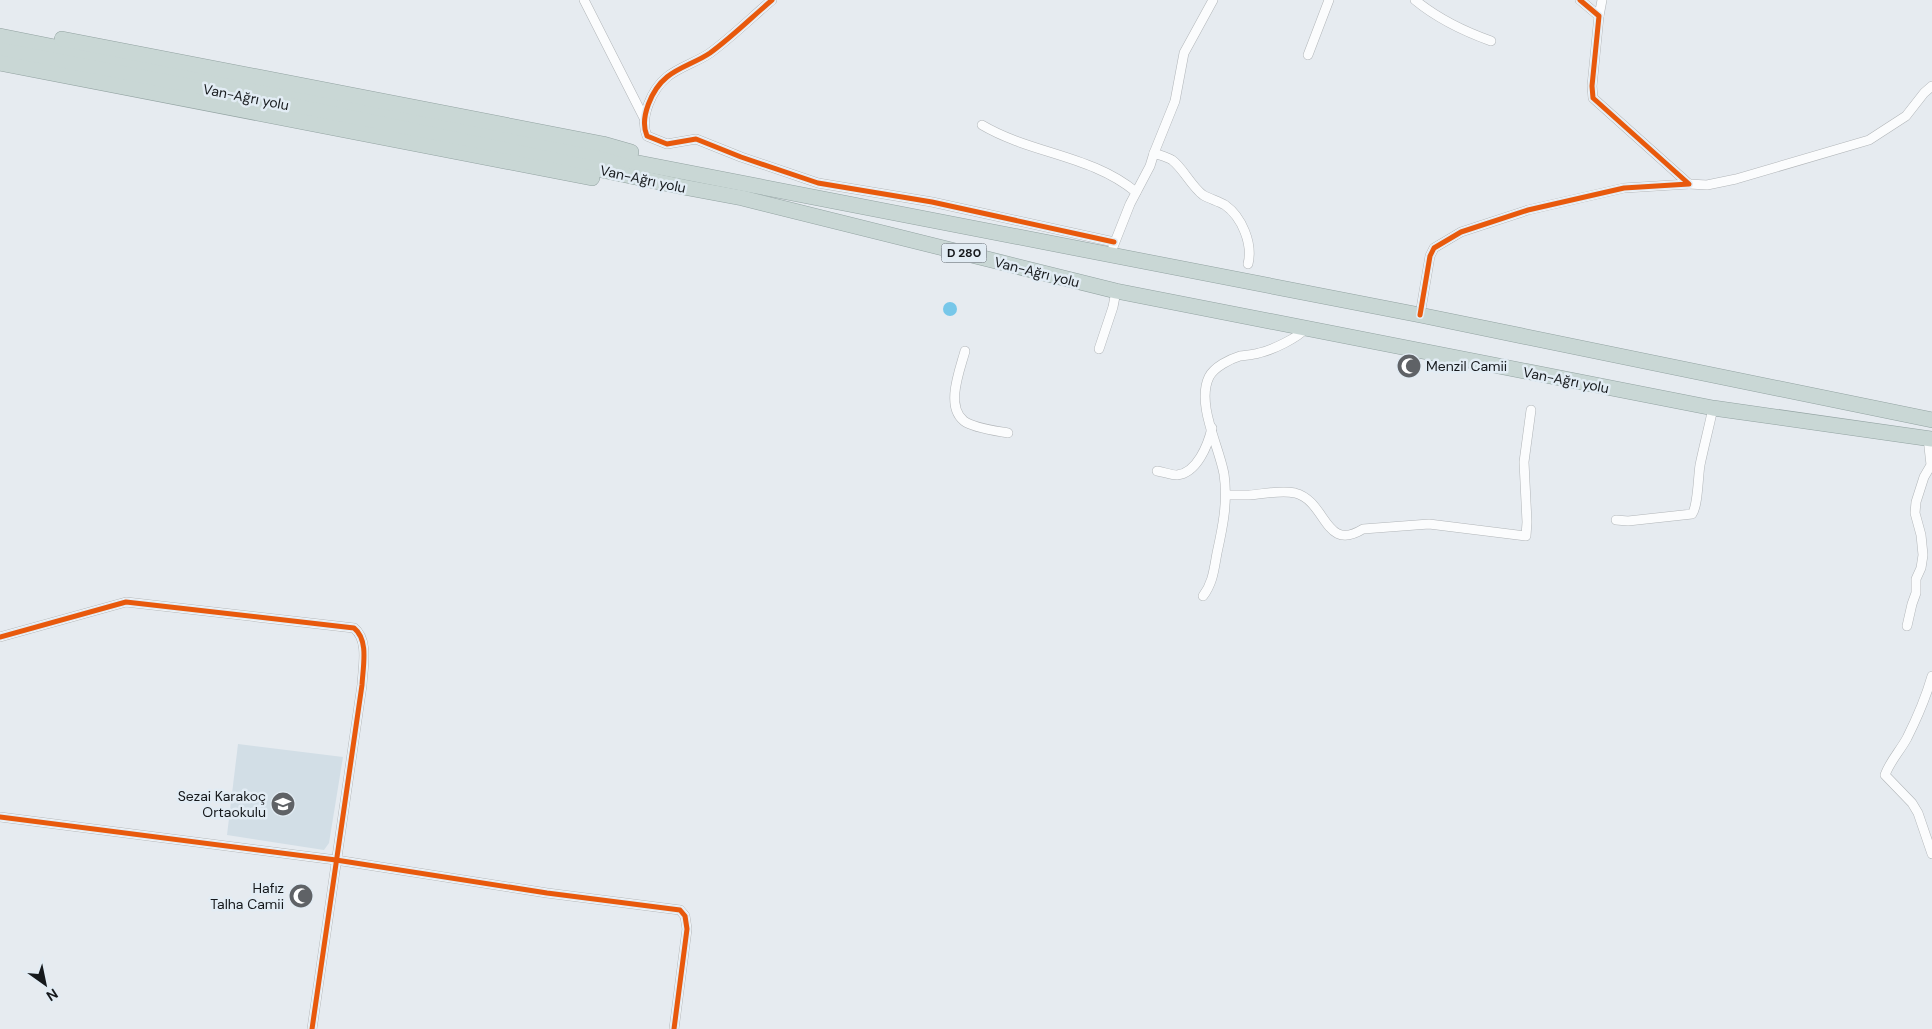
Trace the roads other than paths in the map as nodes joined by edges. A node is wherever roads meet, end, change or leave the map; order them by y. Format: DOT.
graph roads {
  1 [pos="584,0"];
  2 [pos="772,0"];
  3 [pos="1213,0"];
  4 [pos="1329,0"];
  5 [pos="1415,0"];
  6 [pos="1580,0"];
  7 [pos="1602,0"];
  8 [pos="1599,16"];
  9 [pos="0,26"];
  10 [pos="0,36"];
  11 [pos="1491,41"];
  12 [pos="0,50"];
  13 [pos="1308,55"];
  14 [pos="0,63"];
  15 [pos="1932,86"];
  16 [pos="644,118"];
  17 [pos="982,125"];
  18 [pos="1154,153"];
  19 [pos="684,180"];
  20 [pos="1689,184"];
  21 [pos="1136,192"];
  22 [pos="1114,248"];
  23 [pos="1248,264"];
  24 [pos="1116,291"];
  25 [pos="1420,315"];
  26 [pos="1306,328"];
  27 [pos="1100,349"];
  28 [pos="965,351"];
  29 [pos="1713,408"];
  30 [pos="1531,410"];
  31 [pos="1932,420"];
  32 [pos="1212,428"];
  33 [pos="1008,433"];
  34 [pos="1930,438"];
  35 [pos="1157,471"];
  36 [pos="1226,495"];
  37 [pos="1616,520"];
  38 [pos="1203,596"];
  39 [pos="1907,626"];
  40 [pos="0,637"];
  41 [pos="1932,676"];
  42 [pos="0,817"];
  43 [pos="1932,854"];
  44 [pos="336,860"];
  45 [pos="312,1029"];
  46 [pos="674,1029"];
  1 -- 16 [label="street"];
  2 -- 16 [label="street"];
  3 -- 18 [label="street"];
  4 -- 13 [label="street"];
  5 -- 11 [label="street"];
  6 -- 8 [label="street"];
  7 -- 8 [label="street"];
  8 -- 20 [label="street"];
  9 -- 19 [label="highway"];
  10 -- 19 [label="highway, D 280"];
  12 -- 19 [label="highway, Van-Ağrı yolu / D 280"];
  14 -- 19 [label="highway"];
  15 -- 20 [label="street"];
  16 -- 22 [label="street"];
  17 -- 21 [label="street"];
  18 -- 21 [label="street"];
  18 -- 23 [label="street"];
  19 -- 22 [label="highway, D 280"];
  19 -- 24 [label="highway, Van-Ağrı yolu / D 280"];
  20 -- 25 [label="street"];
  21 -- 22 [label="street"];
  22 -- 25 [label="highway, D 280"];
  24 -- 26 [label="highway, Van-Ağrı yolu / D 280"];
  24 -- 27 [label="street"];
  25 -- 31 [label="highway, D 280"];
  26 -- 29 [label="highway, Van-Ağrı yolu / D 280"];
  26 -- 32 [label="street"];
  28 -- 33 [label="street"];
  29 -- 34 [label="highway, Van-Ağrı yolu / D 280"];
  29 -- 37 [label="street"];
  30 -- 36 [label="street"];
  32 -- 35 [label="street"];
  32 -- 36 [label="street"];
  34 -- 39 [label="street"];
  36 -- 38 [label="street"];
  40 -- 44 [label="street"];
  41 -- 43 [label="street"];
  42 -- 44 [label="street"];
  44 -- 45 [label="street"];
  44 -- 46 [label="street"];
}
